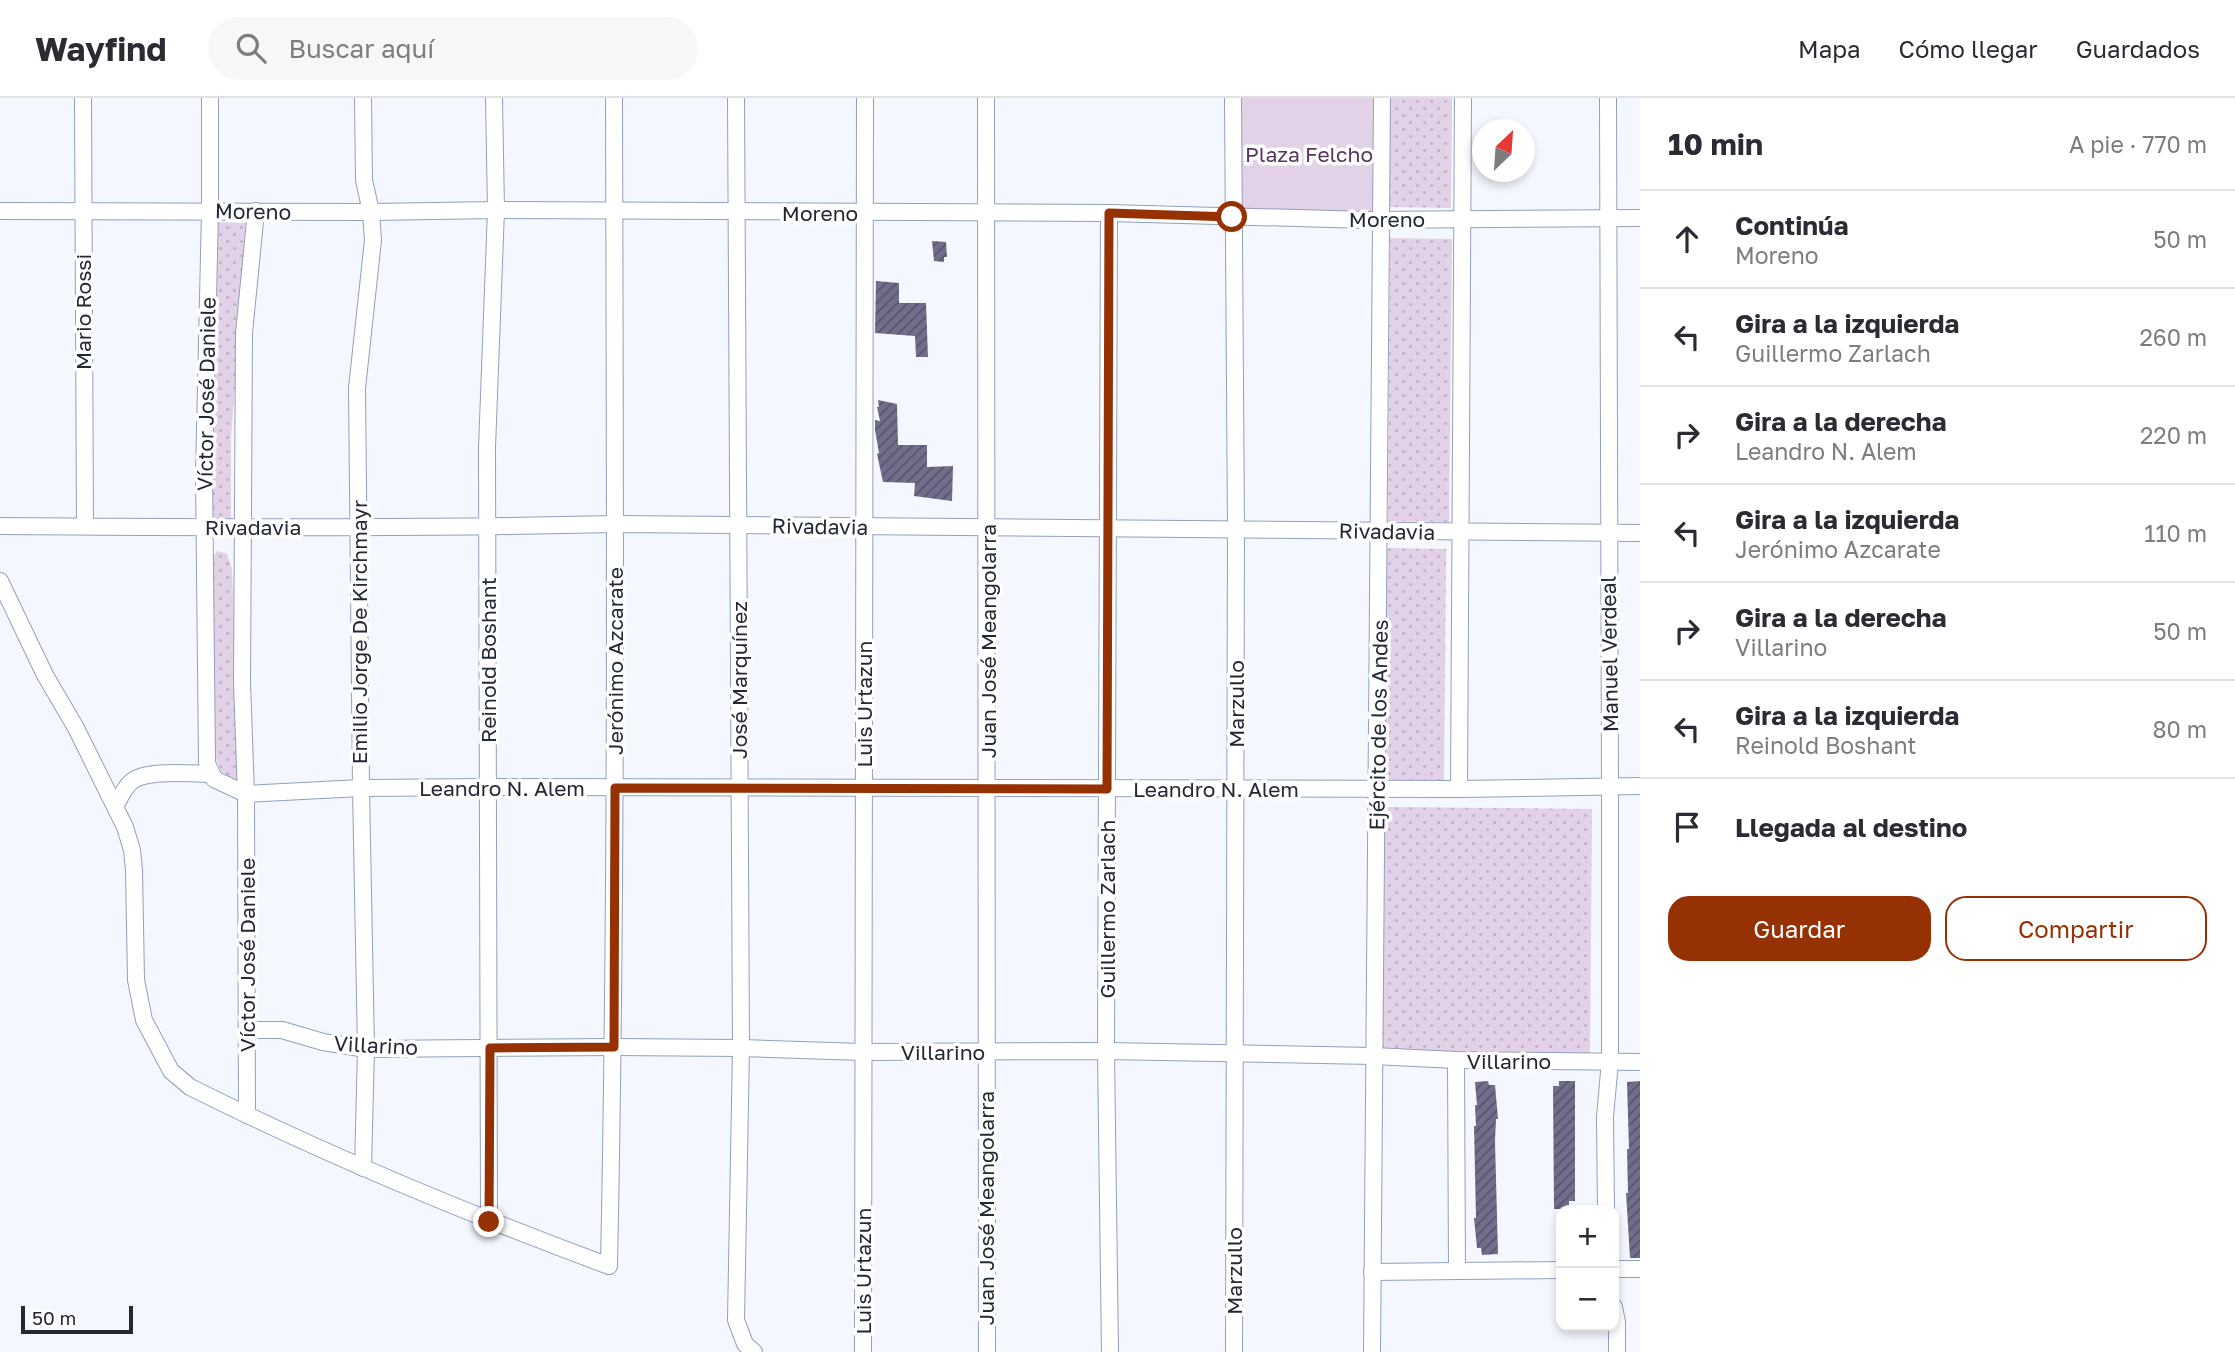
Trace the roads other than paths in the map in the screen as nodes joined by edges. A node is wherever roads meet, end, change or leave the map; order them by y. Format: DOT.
graph roads {
  1 [pos="83,98"];
  2 [pos="210,98"];
  3 [pos="363,98"];
  4 [pos="495,98"];
  5 [pos="614,98"];
  6 [pos="736,98"];
  7 [pos="865,98"];
  8 [pos="986,98"];
  9 [pos="1233,98"];
  10 [pos="1382,98"];
  11 [pos="1463,98"];
  12 [pos="1608,98"];
  13 [pos="496,210"];
  14 [pos="0,211"];
  15 [pos="83,211"];
  16 [pos="210,211"];
  17 [pos="256,211"];
  18 [pos="371,212"];
  19 [pos="614,212"];
  20 [pos="737,213"];
  21 [pos="865,213"];
  22 [pos="985,213"];
  23 [pos="1109,213"];
  24 [pos="1232,217"];
  25 [pos="1608,218"];
  26 [pos="1640,218"];
  27 [pos="1382,219"];
  28 [pos="1463,219"];
  29 [pos="615,524"];
  30 [pos="738,525"];
  31 [pos="0,526"];
  32 [pos="85,526"];
  33 [pos="864,526"];
  34 [pos="359,527"];
  35 [pos="487,527"];
  36 [pos="987,527"];
  37 [pos="205,528"];
  38 [pos="242,528"];
  39 [pos="1110,528"];
  40 [pos="1236,529"];
  41 [pos="1380,531"];
  42 [pos="1461,531"];
  43 [pos="1608,533"];
  44 [pos="1640,533"];
  45 [pos="0,581"];
  46 [pos="212,774"];
  47 [pos="1610,785"];
  48 [pos="1640,786"];
  49 [pos="489,787"];
  50 [pos="361,788"];
  51 [pos="615,788"];
  52 [pos="740,788"];
  53 [pos="863,788"];
  54 [pos="988,789"];
  55 [pos="1107,789"];
  56 [pos="1236,789"];
  57 [pos="1378,789"];
  58 [pos="1459,789"];
  59 [pos="246,794"];
  60 [pos="116,805"];
  61 [pos="247,1030"];
  62 [pos="614,1047"];
  63 [pos="490,1048"];
  64 [pos="741,1048"];
  65 [pos="366,1049"];
  66 [pos="1106,1051"];
  67 [pos="862,1052"];
  68 [pos="985,1052"];
  69 [pos="1234,1054"];
  70 [pos="1373,1056"];
  71 [pos="1456,1060"];
  72 [pos="1610,1061"];
  73 [pos="1640,1062"];
  74 [pos="247,1115"];
  75 [pos="363,1168"];
  76 [pos="1606,1205"];
  77 [pos="489,1222"];
  78 [pos="1619,1269"];
  79 [pos="1640,1269"];
  80 [pos="1556,1270"];
  81 [pos="1457,1271"];
  82 [pos="1372,1272"];
  83 [pos="1617,1331"];
  84 [pos="750,1348"];
  85 [pos="1371,1351"];
  86 [pos="863,1352"];
  87 [pos="987,1352"];
  88 [pos="1110,1352"];
  89 [pos="1234,1352"];
  90 [pos="1617,1352"];
  1 -- 15 [label="street, Mario Rossi"];
  2 -- 16 [label="street, Víctor José Daniele"];
  3 -- 18 [label="street, Emilio Jorge De Kirchmayr"];
  4 -- 13 [label="street, Reinold Boshant"];
  5 -- 19 [label="street, Jerónimo Azcarate"];
  6 -- 20 [label="street, José Marquínez"];
  7 -- 21 [label="street, Luis Urtazun"];
  8 -- 22 [label="street, Juan José Meangolarra"];
  9 -- 24 [label="street, Marzullo"];
  10 -- 27 [label="street, Ejército de los Andes"];
  11 -- 28 [label="street"];
  12 -- 25 [label="street, Manuel Verdeal"];
  13 -- 18 [label="street, Moreno"];
  13 -- 19 [label="street, Moreno"];
  13 -- 35 [label="street, Reinold Boshant"];
  14 -- 15 [label="street, Moreno"];
  15 -- 16 [label="street, Moreno"];
  15 -- 32 [label="street, Mario Rossi"];
  16 -- 17 [label="street, Moreno"];
  16 -- 37 [label="street, Víctor José Daniele"];
  17 -- 18 [label="street, Moreno"];
  17 -- 38 [label="street, Víctor José Daniele"];
  18 -- 34 [label="street, Emilio Jorge De Kirchmayr"];
  19 -- 20 [label="street, Moreno"];
  19 -- 29 [label="street, Jerónimo Azcarate"];
  20 -- 21 [label="street, Moreno"];
  20 -- 30 [label="street, José Marquínez"];
  21 -- 22 [label="street, Moreno"];
  21 -- 33 [label="street, Luis Urtazun"];
  22 -- 23 [label="street, Moreno"];
  22 -- 36 [label="street, Juan José Meangolarra"];
  23 -- 24 [label="street, Moreno"];
  23 -- 39 [label="street, Guillermo Zarlach"];
  24 -- 27 [label="street, Moreno"];
  24 -- 40 [label="street, Marzullo"];
  25 -- 26 [label="street, Moreno"];
  25 -- 28 [label="street, Moreno"];
  25 -- 43 [label="street, Manuel Verdeal"];
  27 -- 28 [label="street, Moreno"];
  27 -- 41 [label="street, Ejército de los Andes"];
  28 -- 42 [label="street"];
  29 -- 30 [label="street, Rivadavia"];
  29 -- 35 [label="street, Rivadavia"];
  29 -- 51 [label="street, Jerónimo Azcarate"];
  30 -- 33 [label="street, Rivadavia"];
  30 -- 52 [label="street, José Marquínez"];
  31 -- 32 [label="street, Rivadavia"];
  32 -- 37 [label="street, Rivadavia"];
  33 -- 36 [label="street, Rivadavia"];
  33 -- 53 [label="street, Luis Urtazun"];
  34 -- 35 [label="street, Rivadavia"];
  34 -- 38 [label="street, Rivadavia"];
  34 -- 50 [label="street, Emilio Jorge De Kirchmayr"];
  35 -- 49 [label="street, Reinold Boshant"];
  36 -- 39 [label="street, Rivadavia"];
  36 -- 54 [label="street, Juan José Meangolarra"];
  37 -- 38 [label="street, Rivadavia"];
  37 -- 46 [label="street, Víctor José Daniele"];
  38 -- 59 [label="street, Víctor José Daniele"];
  39 -- 40 [label="street, Rivadavia"];
  39 -- 55 [label="street, Guillermo Zarlach"];
  40 -- 41 [label="street, Rivadavia"];
  40 -- 56 [label="street, Marzullo"];
  41 -- 42 [label="street, Rivadavia"];
  41 -- 57 [label="street, Ejército de los Andes"];
  42 -- 43 [label="street, Rivadavia"];
  42 -- 58 [label="street"];
  43 -- 44 [label="street, Rivadavia"];
  43 -- 47 [label="street, Manuel Verdeal"];
  45 -- 60 [label="street"];
  46 -- 59 [label="street"];
  46 -- 60 [label="street"];
  47 -- 48 [label="street, Leandro N. Alem"];
  47 -- 58 [label="street, Leandro N. Alem"];
  47 -- 72 [label="street, Manuel Verdeal"];
  49 -- 50 [label="street, Leandro N. Alem"];
  49 -- 51 [label="street, Leandro N. Alem"];
  49 -- 63 [label="street, Reinold Boshant"];
  50 -- 59 [label="street, Leandro N. Alem"];
  50 -- 65 [label="street, Emilio Jorge De Kirchmayr"];
  51 -- 52 [label="street, Leandro N. Alem"];
  51 -- 62 [label="street, Jerónimo Azcarate"];
  52 -- 53 [label="street, Leandro N. Alem"];
  52 -- 64 [label="street, José Marquínez"];
  53 -- 54 [label="street, Leandro N. Alem"];
  53 -- 67 [label="street, Luis Urtazun"];
  54 -- 55 [label="street, Leandro N. Alem"];
  54 -- 68 [label="street, Juan José Meangolarra"];
  55 -- 56 [label="street, Leandro N. Alem"];
  55 -- 66 [label="street, Guillermo Zarlach"];
  56 -- 57 [label="street, Leandro N. Alem"];
  56 -- 69 [label="street, Marzullo"];
  57 -- 58 [label="street, Leandro N. Alem"];
  57 -- 70 [label="street, Ejército de los Andes"];
  59 -- 61 [label="street, Víctor José Daniele"];
  60 -- 74 [label="street"];
  61 -- 65 [label="street, Villarino"];
  61 -- 74 [label="street, Víctor José Daniele"];
  62 -- 63 [label="street, Villarino"];
  62 -- 64 [label="street, Villarino"];
  62 -- 77 [label="street, Jerónimo Azcarate"];
  63 -- 65 [label="street, Villarino"];
  63 -- 77 [label="street, Reinold Boshant"];
  64 -- 67 [label="street, Villarino"];
  64 -- 84 [label="street, José Marquínez"];
  65 -- 75 [label="street, Emilio Jorge De Kirchmayr"];
  66 -- 68 [label="street, Villarino"];
  66 -- 69 [label="street, Villarino"];
  66 -- 88 [label="street, Guillermo Zarlach"];
  67 -- 68 [label="street, Villarino"];
  67 -- 86 [label="street, Luis Urtazun"];
  68 -- 87 [label="street, Juan José Meangolarra"];
  69 -- 70 [label="street, Villarino"];
  69 -- 89 [label="street, Marzullo"];
  70 -- 71 [label="street, Villarino"];
  70 -- 82 [label="street, Ejército de los Andes"];
  71 -- 72 [label="street, Villarino"];
  71 -- 81 [label="street"];
  72 -- 73 [label="street, Villarino"];
  72 -- 76 [label="street, Manuel Verdeal"];
  74 -- 75 [label="street"];
  75 -- 77 [label="street"];
  78 -- 79 [label="street"];
  80 -- 81 [label="street"];
  81 -- 82 [label="street"];
  82 -- 85 [label="street, Ejército de los Andes"];
  83 -- 90 [label="street"];
}
